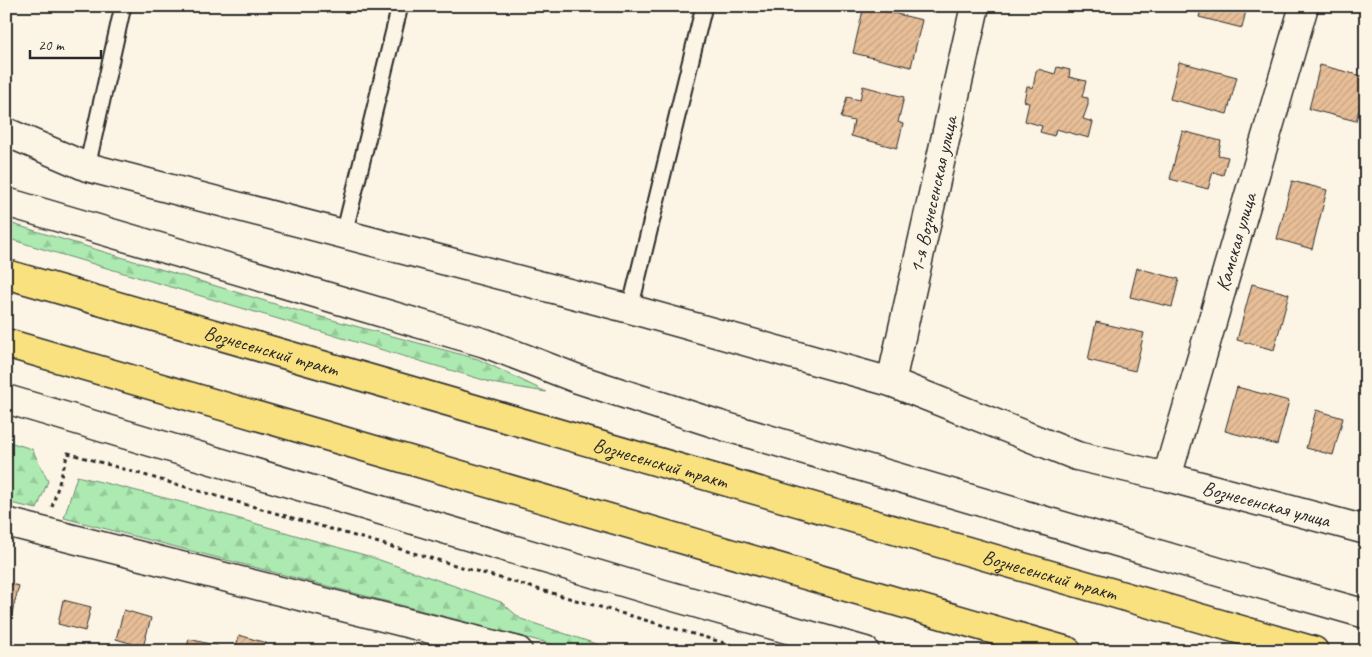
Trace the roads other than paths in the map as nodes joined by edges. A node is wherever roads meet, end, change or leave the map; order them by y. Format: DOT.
graph roads {
  1 [pos="123,6"];
  2 [pos="400,6"];
  3 [pos="704,6"];
  4 [pos="975,6"];
  5 [pos="1304,6"];
  6 [pos="6,132"];
  7 [pos="87,167"];
  8 [pos="6,202"];
  9 [pos="344,234"];
  10 [pos="6,274"];
  11 [pos="630,309"];
  12 [pos="6,343"];
  13 [pos="891,382"];
  14 [pos="6,399"];
  15 [pos="1168,477"];
  16 [pos="6,522"];
  17 [pos="1366,530"];
  18 [pos="1366,614"];
  19 [pos="518,651"];
  20 [pos="865,651"];
  21 [pos="1067,651"];
  22 [pos="1314,651"];
  1 -- 7 [label="lane"];
  2 -- 9 [label="lane"];
  3 -- 11 [label="lane"];
  4 -- 13 [label="street, 1-я Вознесенская улица"];
  5 -- 15 [label="street, Камская улица"];
  6 -- 7 [label="street, Вознесенская улица"];
  7 -- 9 [label="street, Вознесенская улица"];
  8 -- 18 [label="street"];
  9 -- 11 [label="street, Вознесенская улица"];
  10 -- 22 [label="main road, Вознесенский тракт"];
  11 -- 13 [label="street, Вознесенская улица"];
  12 -- 21 [label="main road"];
  13 -- 15 [label="street, Вознесенская улица"];
  14 -- 20 [label="street"];
  15 -- 17 [label="street, Вознесенская улица"];
  16 -- 19 [label="street"];
}
